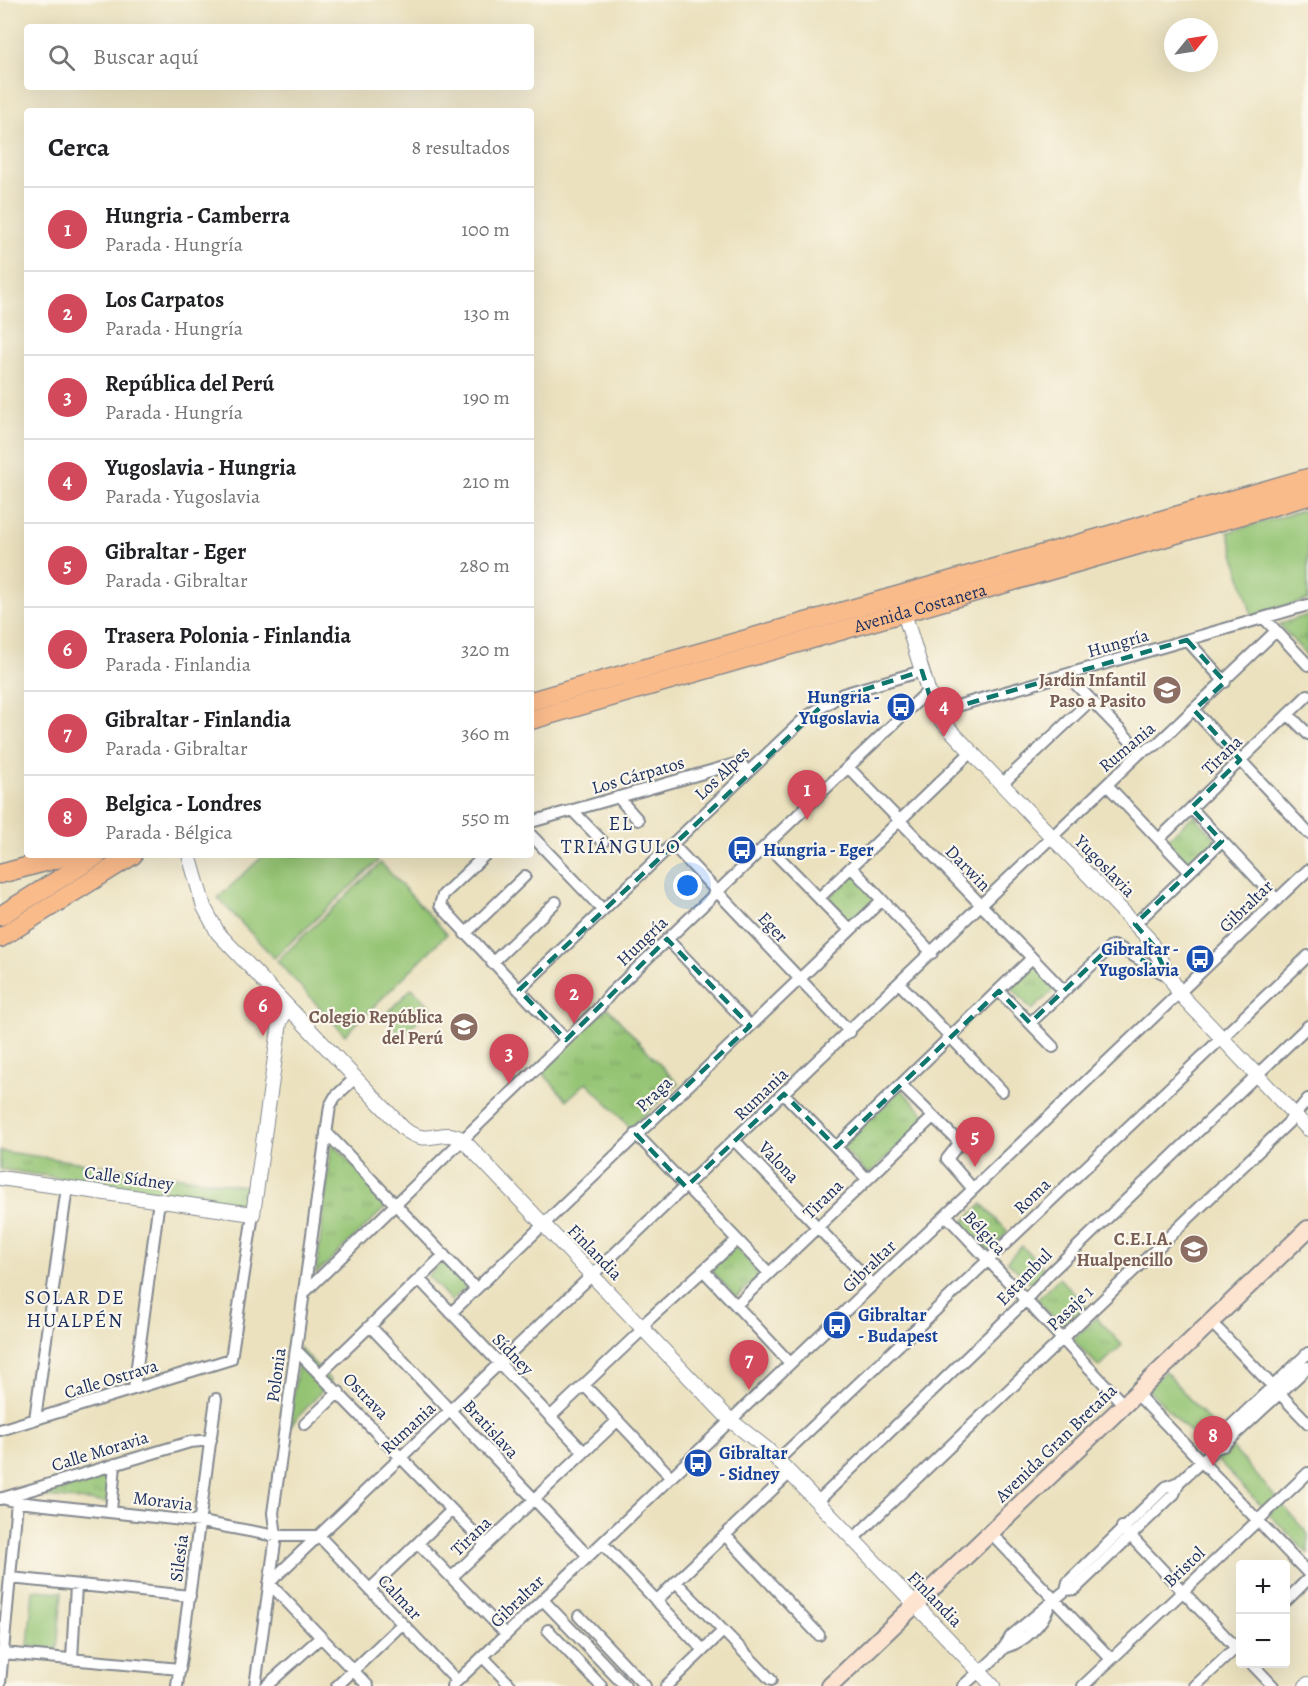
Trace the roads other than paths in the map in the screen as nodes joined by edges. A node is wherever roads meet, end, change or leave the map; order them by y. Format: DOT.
graph roads {
  1 [pos="1308,478"];
  2 [pos="1308,496"];
  3 [pos="1308,605"];
  4 [pos="904,612"];
  5 [pos="1264,618"];
  6 [pos="1276,631"];
  7 [pos="1187,640"];
  8 [pos="1308,665"];
  9 [pos="922,671"];
  10 [pos="1067,675"];
  11 [pos="1225,682"];
  12 [pos="928,691"];
  13 [pos="1308,695"];
  14 [pos="534,700"];
  15 [pos="1091,700"];
  16 [pos="1194,711"];
  17 [pos="936,712"];
  18 [pos="1288,714"];
  19 [pos="534,719"];
  20 [pos="1308,734"];
  21 [pos="971,752"];
  22 [pos="1142,752"];
  23 [pos="1240,760"];
  24 [pos="848,767"];
  25 [pos="744,776"];
  26 [pos="1002,784"];
  27 [pos="1107,785"];
  28 [pos="618,797"];
  29 [pos="1191,808"];
  30 [pos="572,810"];
  31 [pos="638,820"];
  32 [pos="899,820"];
  33 [pos="534,821"];
  34 [pos="1308,833"];
  35 [pos="1053,838"];
  36 [pos="534,839"];
  37 [pos="1159,839"];
  38 [pos="1222,841"];
  39 [pos="603,842"];
  40 [pos="672,844"];
  41 [pos="767,845"];
  42 [pos="61,858"];
  43 [pos="93,858"];
  44 [pos="128,858"];
  45 [pos="190,858"];
  46 [pos="482,858"];
  47 [pos="851,867"];
  48 [pos="1308,870"];
  49 [pos="1189,871"];
  50 [pos="2,875"];
  51 [pos="525,876"];
  52 [pos="717,892"];
  53 [pos="819,898"];
  54 [pos="882,900"];
  55 [pos="1277,900"];
  56 [pos="556,902"];
  57 [pos="982,906"];
  58 [pos="603,910"];
  59 [pos="2,914"];
  60 [pos="35,916"];
  61 [pos="1135,924"];
  62 [pos="850,930"];
  63 [pos="465,934"];
  64 [pos="0,938"];
  65 [pos="667,939"];
  66 [pos="932,954"];
  67 [pos="1308,956"];
  68 [pos="1032,958"];
  69 [pos="492,963"];
  70 [pos="1167,975"];
  71 [pos="799,978"];
  72 [pos="900,984"];
  73 [pos="519,990"];
  74 [pos="999,991"];
  75 [pos="1064,991"];
  76 [pos="1179,993"];
  77 [pos="288,1007"];
  78 [pos="1030,1023"];
  79 [pos="750,1026"];
  80 [pos="1308,1026"];
  81 [pos="850,1032"];
  82 [pos="950,1037"];
  83 [pos="1221,1038"];
  84 [pos="566,1040"];
  85 [pos="1053,1047"];
  86 [pos="1257,1075"];
  87 [pos="355,1078"];
  88 [pos="901,1084"];
  89 [pos="1002,1091"];
  90 [pos="784,1094"];
  91 [pos="1308,1099"];
  92 [pos="1294,1115"];
  93 [pos="933,1117"];
  94 [pos="1308,1129"];
  95 [pos="326,1132"];
  96 [pos="636,1134"];
  97 [pos="463,1140"];
  98 [pos="735,1141"];
  99 [pos="836,1147"];
  100 [pos="0,1178"];
  101 [pos="867,1179"];
  102 [pos="67,1187"];
  103 [pos="686,1187"];
  104 [pos="973,1189"];
  105 [pos="159,1200"];
  106 [pos="397,1204"];
  107 [pos="253,1214"];
  108 [pos="946,1215"];
  109 [pos="542,1223"];
  110 [pos="818,1227"];
  111 [pos="1308,1229"];
  112 [pos="736,1241"];
  113 [pos="444,1255"];
  114 [pos="988,1260"];
  115 [pos="704,1271"];
  116 [pos="769,1274"];
  117 [pos="593,1276"];
  118 [pos="419,1279"];
  119 [pos="873,1285"];
  120 [pos="476,1288"];
  121 [pos="304,1293"];
  122 [pos="1025,1300"];
  123 [pos="736,1305"];
  124 [pos="451,1313"];
  125 [pos="1211,1322"];
  126 [pos="370,1326"];
  127 [pos="643,1329"];
  128 [pos="1062,1339"];
  129 [pos="296,1350"];
  130 [pos="1308,1353"];
  131 [pos="790,1363"];
  132 [pos="500,1364"];
  133 [pos="1308,1366"];
  134 [pos="321,1373"];
  135 [pos="584,1386"];
  136 [pos="134,1389"];
  137 [pos="1276,1390"];
  138 [pos="339,1392"];
  139 [pos="216,1399"];
  140 [pos="1130,1399"];
  141 [pos="451,1411"];
  142 [pos="550,1417"];
  143 [pos="35,1419"];
  144 [pos="617,1420"];
  145 [pos="730,1420"];
  146 [pos="1308,1423"];
  147 [pos="305,1424"];
  148 [pos="0,1430"];
  149 [pos="211,1440"];
  150 [pos="584,1452"];
  151 [pos="402,1457"];
  152 [pos="778,1460"];
  153 [pos="1201,1461"];
  154 [pos="115,1464"];
  155 [pos="790,1473"];
  156 [pos="1308,1473"];
  157 [pos="671,1477"];
  158 [pos="1179,1482"];
  159 [pos="1,1498"];
  160 [pos="534,1499"];
  161 [pos="16,1502"];
  162 [pos="817,1502"];
  163 [pos="453,1510"];
  164 [pos="111,1511"];
  165 [pos="1257,1521"];
  166 [pos="201,1522"];
  167 [pos="1122,1527"];
  168 [pos="991,1533"];
  169 [pos="725,1535"];
  170 [pos="276,1536"];
  171 [pos="319,1536"];
  172 [pos="1130,1536"];
  173 [pos="853,1539"];
  174 [pos="418,1543"];
  175 [pos="602,1543"];
  176 [pos="486,1545"];
  177 [pos="588,1556"];
  178 [pos="1308,1574"];
  179 [pos="452,1577"];
  180 [pos="9,1578"];
  181 [pos="1308,1579"];
  182 [pos="676,1582"];
  183 [pos="269,1583"];
  184 [pos="76,1585"];
  185 [pos="370,1589"];
  186 [pos="1066,1590"];
  187 [pos="1183,1591"];
  188 [pos="190,1596"];
  189 [pos="1290,1597"];
  190 [pos="543,1600"];
  191 [pos="656,1601"];
  192 [pos="1052,1603"];
  193 [pos="915,1604"];
  194 [pos="579,1616"];
  195 [pos="402,1624"];
  196 [pos="548,1630"];
  197 [pos="2,1631"];
  198 [pos="723,1631"];
  199 [pos="506,1634"];
  200 [pos="819,1635"];
  201 [pos="321,1636"];
  202 [pos="1236,1645"];
  203 [pos="703,1650"];
  204 [pos="612,1651"];
  205 [pos="1236,1651"];
  206 [pos="3,1653"];
  207 [pos="483,1657"];
  208 [pos="72,1659"];
  209 [pos="1111,1659"];
  210 [pos="601,1661"];
  211 [pos="1256,1668"];
  212 [pos="180,1669"];
  213 [pos="353,1670"];
  214 [pos="589,1673"];
  215 [pos="978,1679"];
  216 [pos="771,1680"];
  217 [pos="0,1683"];
  218 [pos="455,1684"];
  219 [pos="177,1686"];
  220 [pos="255,1686"];
  221 [pos="266,1686"];
  222 [pos="337,1686"];
  223 [pos="368,1686"];
  224 [pos="511,1686"];
  225 [pos="601,1686"];
  226 [pos="624,1686"];
  227 [pos="645,1686"];
  228 [pos="666,1686"];
  229 [pos="830,1686"];
  230 [pos="963,1686"];
  231 [pos="993,1686"];
  232 [pos="1083,1686"];
  233 [pos="1195,1686"];
  234 [pos="1273,1686"];
  1 -- 14 [label="main road, Avenida Costanera"];
  2 -- 4 [label="main road, Avenida Costanera"];
  3 -- 5 [label="street, Hungría"];
  4 -- 9 [label="street, Yugoslavia"];
  4 -- 19 [label="main road, Avenida Costanera"];
  5 -- 6 [label="street"];
  5 -- 7 [label="street, Hungría"];
  6 -- 8 [label="street"];
  6 -- 11 [label="street, Rumania"];
  7 -- 10 [label="street, Hungría"];
  7 -- 11 [label="street"];
  9 -- 12 [label="street, Yugoslavia"];
  9 -- 25 [label="street, Los Alpes"];
  10 -- 15 [label="street"];
  10 -- 17 [label="street, Hungría"];
  11 -- 16 [label="street, Rumania"];
  12 -- 17 [label="street, Yugoslavia"];
  12 -- 24 [label="street, Hungría"];
  13 -- 18 [label="street, Tirana"];
  15 -- 22 [label="street"];
  15 -- 26 [label="street"];
  16 -- 22 [label="street, Rumania"];
  16 -- 23 [label="street"];
  17 -- 21 [label="street, Yugoslavia"];
  18 -- 20 [label="street"];
  18 -- 23 [label="street, Tirana"];
  21 -- 26 [label="street, Yugoslavia"];
  21 -- 32 [label="street"];
  22 -- 27 [label="street, Rumania"];
  23 -- 29 [label="street, Tirana"];
  23 -- 34 [label="street"];
  24 -- 32 [label="street, Darwin"];
  24 -- 41 [label="street, Hungría"];
  25 -- 28 [label="street, Los Cárpatos"];
  25 -- 40 [label="street, Los Alpes"];
  26 -- 35 [label="street, Yugoslavia"];
  27 -- 35 [label="street, Rumania"];
  27 -- 37 [label="street"];
  28 -- 30 [label="street, Los Cárpatos"];
  28 -- 31 [label="street"];
  29 -- 37 [label="street, Tirana"];
  29 -- 38 [label="street"];
  30 -- 33 [label="street, Los Cárpatos"];
  30 -- 39 [label="street"];
  32 -- 47 [label="street"];
  32 -- 57 [label="street, Darwin"];
  35 -- 57 [label="street, Rumania"];
  35 -- 61 [label="street, Yugoslavia"];
  36 -- 58 [label="street"];
  37 -- 49 [label="street"];
  38 -- 49 [label="street"];
  38 -- 55 [label="street"];
  40 -- 52 [label="street, Eger"];
  40 -- 58 [label="street, Los Alpes"];
  41 -- 52 [label="street, Hungría"];
  41 -- 53 [label="street"];
  42 -- 50 [label="main road"];
  43 -- 59 [label="main road"];
  44 -- 60 [label="main road"];
  45 -- 77 [label="street"];
  46 -- 63 [label="street"];
  47 -- 53 [label="street"];
  47 -- 54 [label="street"];
  48 -- 55 [label="street, Gibraltar"];
  49 -- 61 [label="street"];
  51 -- 63 [label="street"];
  52 -- 65 [label="street, Hungría"];
  52 -- 71 [label="street, Eger"];
  53 -- 62 [label="street"];
  54 -- 62 [label="street, Praga"];
  54 -- 66 [label="street"];
  55 -- 76 [label="street, Gibraltar"];
  56 -- 69 [label="street"];
  57 -- 66 [label="street, Rumania"];
  57 -- 68 [label="street, Darwin"];
  58 -- 73 [label="street, Los Alpes"];
  59 -- 60 [label="main road"];
  60 -- 64 [label="main road"];
  61 -- 70 [label="street, Yugoslavia"];
  62 -- 71 [label="street, Praga"];
  63 -- 69 [label="street"];
  65 -- 79 [label="street"];
  65 -- 84 [label="street, Hungría"];
  66 -- 72 [label="street, Rumania"];
  67 -- 83 [label="street, Roma"];
  68 -- 74 [label="street"];
  68 -- 75 [label="street, Darwin"];
  69 -- 73 [label="street"];
  70 -- 75 [label="street"];
  70 -- 76 [label="street, Yugoslavia"];
  71 -- 79 [label="street, Praga"];
  71 -- 81 [label="street, Eger"];
  72 -- 81 [label="street, Rumania"];
  72 -- 82 [label="street"];
  73 -- 84 [label="street"];
  74 -- 78 [label="street"];
  74 -- 82 [label="street"];
  75 -- 78 [label="street"];
  76 -- 83 [label="street, Yugoslavia"];
  76 -- 104 [label="street, Gibraltar"];
  77 -- 87 [label="street"];
  77 -- 107 [label="street"];
  78 -- 85 [label="street"];
  79 -- 96 [label="street, Praga"];
  80 -- 86 [label="street, Estambul"];
  81 -- 90 [label="street, Rumania"];
  82 -- 88 [label="street"];
  82 -- 89 [label="street"];
  83 -- 86 [label="street, Yugoslavia"];
  83 -- 114 [label="street, Roma"];
  84 -- 97 [label="street, Hungría"];
  86 -- 92 [label="street, Yugoslavia"];
  86 -- 122 [label="street, Estambul"];
  87 -- 95 [label="street, Polonia"];
  87 -- 97 [label="street"];
  88 -- 93 [label="street"];
  88 -- 99 [label="street"];
  90 -- 98 [label="street, Rumania"];
  90 -- 99 [label="street"];
  91 -- 92 [label="street, Pasaje 1"];
  92 -- 94 [label="street, Yugoslavia"];
  92 -- 128 [label="street, Pasaje 1"];
  93 -- 101 [label="street, Tirana"];
  93 -- 104 [label="street"];
  95 -- 106 [label="street"];
  95 -- 121 [label="street, Polonia"];
  96 -- 103 [label="street"];
  96 -- 109 [label="street, Praga"];
  97 -- 106 [label="street, Hungría"];
  97 -- 109 [label="street, Finlandia"];
  98 -- 103 [label="street, Rumania"];
  98 -- 110 [label="street, Valona"];
  99 -- 101 [label="street"];
  100 -- 102 [label="street, Calle Sídney"];
  101 -- 110 [label="street, Tirana"];
  102 -- 105 [label="street, Calle Sídney"];
  102 -- 143 [label="street"];
  103 -- 112 [label="street"];
  103 -- 117 [label="street, Rumania"];
  104 -- 108 [label="street, Gibraltar"];
  105 -- 107 [label="street, Calle Sídney"];
  105 -- 136 [label="street"];
  106 -- 113 [label="street"];
  106 -- 121 [label="street, Hungría"];
  107 -- 136 [label="street, Calle Ostrava"];
  108 -- 114 [label="street, Bélgica"];
  108 -- 119 [label="street, Gibraltar"];
  109 -- 117 [label="street, Finlandia"];
  109 -- 120 [label="street, Praga"];
  110 -- 116 [label="street, Tirana"];
  110 -- 119 [label="street, Valona"];
  111 -- 125 [label="main road, Avenida Gran Bretaña"];
  112 -- 115 [label="street"];
  112 -- 116 [label="street"];
  113 -- 118 [label="street"];
  113 -- 120 [label="street"];
  114 -- 122 [label="street, Bélgica"];
  114 -- 152 [label="street, Roma"];
  115 -- 123 [label="street"];
  115 -- 127 [label="street"];
  116 -- 123 [label="street, Tirana"];
  117 -- 127 [label="street, Finlandia"];
  117 -- 132 [label="street, Rumania"];
  118 -- 124 [label="street, Sídney"];
  118 -- 126 [label="street"];
  119 -- 131 [label="street, Gibraltar"];
  120 -- 124 [label="street, Praga"];
  121 -- 129 [label="street, Polonia"];
  122 -- 128 [label="street, Bélgica"];
  122 -- 162 [label="street, Estambul"];
  123 -- 131 [label="street"];
  124 -- 132 [label="street, Sídney"];
  125 -- 137 [label="street"];
  125 -- 140 [label="main road, Avenida Gran Bretaña"];
  126 -- 134 [label="street"];
  126 -- 141 [label="street, Bratislava"];
  127 -- 135 [label="street"];
  127 -- 145 [label="street, Finlandia"];
  128 -- 140 [label="street, Bélgica"];
  128 -- 173 [label="street, Pasaje 1"];
  129 -- 134 [label="street, Ostrava"];
  129 -- 170 [label="street, Polonia"];
  130 -- 137 [label="street"];
  131 -- 145 [label="street, Gibraltar"];
  132 -- 141 [label="street, Rumania"];
  132 -- 142 [label="street, Sídney"];
  133 -- 137 [label="street"];
  134 -- 138 [label="street, Ostrava"];
  135 -- 142 [label="street"];
  135 -- 144 [label="street"];
  136 -- 143 [label="street, Calle Ostrava"];
  137 -- 146 [label="street"];
  137 -- 153 [label="street"];
  138 -- 147 [label="street"];
  138 -- 151 [label="street, Ostrava"];
  139 -- 149 [label="street, Silesia"];
  140 -- 153 [label="street, Bélgica"];
  140 -- 168 [label="main road, Avenida Gran Bretaña"];
  141 -- 151 [label="street, Rumania"];
  141 -- 160 [label="street, Bratislava"];
  142 -- 150 [label="street, Sídney"];
  143 -- 148 [label="street, Calle Ostrava"];
  144 -- 150 [label="street, Tirana"];
  144 -- 157 [label="street"];
  145 -- 152 [label="street, Finlandia"];
  145 -- 157 [label="street, Gibraltar"];
  149 -- 154 [label="street, Calle Moravia"];
  149 -- 166 [label="street, Silesia"];
  150 -- 160 [label="street, Tirana"];
  151 -- 163 [label="street, Ostrava"];
  151 -- 171 [label="street, Rumania"];
  152 -- 155 [label="street, Finlandia"];
  153 -- 158 [label="street"];
  153 -- 165 [label="street, Bélgica"];
  154 -- 159 [label="street, Calle Moravia"];
  154 -- 164 [label="street"];
  155 -- 162 [label="street, Finlandia"];
  155 -- 169 [label="street"];
  156 -- 165 [label="street, Bristol"];
  157 -- 175 [label="street, Gibraltar"];
  158 -- 167 [label="street"];
  158 -- 172 [label="street"];
  159 -- 161 [label="street, Moravia"];
  160 -- 176 [label="street, Tirana"];
  160 -- 177 [label="street, Bratislava"];
  161 -- 164 [label="street, Moravia"];
  161 -- 180 [label="street"];
  162 -- 173 [label="street, Finlandia"];
  163 -- 174 [label="street, Tirana"];
  163 -- 176 [label="street, Ostrava"];
  164 -- 166 [label="street, Moravia"];
  165 -- 178 [label="street, Bélgica"];
  165 -- 187 [label="street, Bristol"];
  166 -- 170 [label="street, Moravia"];
  166 -- 188 [label="street, Silesia"];
  167 -- 172 [label="street"];
  167 -- 186 [label="street"];
  168 -- 192 [label="street"];
  168 -- 193 [label="main road, Avenida Gran Bretaña"];
  169 -- 182 [label="street"];
  169 -- 200 [label="street"];
  170 -- 171 [label="street, Moravia"];
  170 -- 183 [label="street, Polonia"];
  171 -- 183 [label="street, Rumania"];
  171 -- 185 [label="street, Calmar"];
  172 -- 186 [label="street"];
  172 -- 187 [label="street"];
  173 -- 193 [label="street, Finlandia"];
  174 -- 179 [label="street"];
  174 -- 185 [label="street, Tirana"];
  175 -- 177 [label="street, Gibraltar"];
  175 -- 191 [label="street"];
  176 -- 179 [label="street, Tirana"];
  177 -- 190 [label="street, Gibraltar"];
  179 -- 199 [label="street"];
  180 -- 184 [label="street"];
  180 -- 197 [label="street"];
  181 -- 189 [label="street"];
  182 -- 191 [label="street"];
  182 -- 198 [label="street"];
  183 -- 201 [label="street"];
  183 -- 220 [label="street, Polonia"];
  184 -- 188 [label="street"];
  184 -- 208 [label="street"];
  185 -- 195 [label="street, Calmar"];
  186 -- 192 [label="street"];
  187 -- 202 [label="street"];
  187 -- 209 [label="street, Bristol"];
  188 -- 212 [label="street, Silesia"];
  190 -- 199 [label="street, Gibraltar"];
  190 -- 210 [label="street"];
  191 -- 203 [label="street"];
  192 -- 209 [label="street"];
  192 -- 215 [label="street"];
  193 -- 215 [label="street, Finlandia"];
  193 -- 229 [label="main road, Avenida Gran Bretaña"];
  194 -- 204 [label="street"];
  195 -- 213 [label="street"];
  195 -- 218 [label="street, Calmar"];
  196 -- 214 [label="street"];
  197 -- 206 [label="street"];
  198 -- 203 [label="street"];
  198 -- 216 [label="street"];
  199 -- 207 [label="street, Gibraltar"];
  201 -- 213 [label="street"];
  201 -- 221 [label="street"];
  203 -- 228 [label="street"];
  204 -- 210 [label="street"];
  204 -- 227 [label="street"];
  205 -- 233 [label="street"];
  206 -- 208 [label="street"];
  206 -- 217 [label="street"];
  207 -- 218 [label="street, Gibraltar"];
  207 -- 224 [label="street"];
  208 -- 212 [label="street"];
  209 -- 232 [label="street, Bristol"];
  210 -- 214 [label="street"];
  210 -- 226 [label="street"];
  211 -- 234 [label="street"];
  212 -- 219 [label="street, Silesia"];
  213 -- 222 [label="street"];
  213 -- 223 [label="street"];
  214 -- 225 [label="street"];
  215 -- 230 [label="street"];
  215 -- 231 [label="street, Finlandia"];
}
